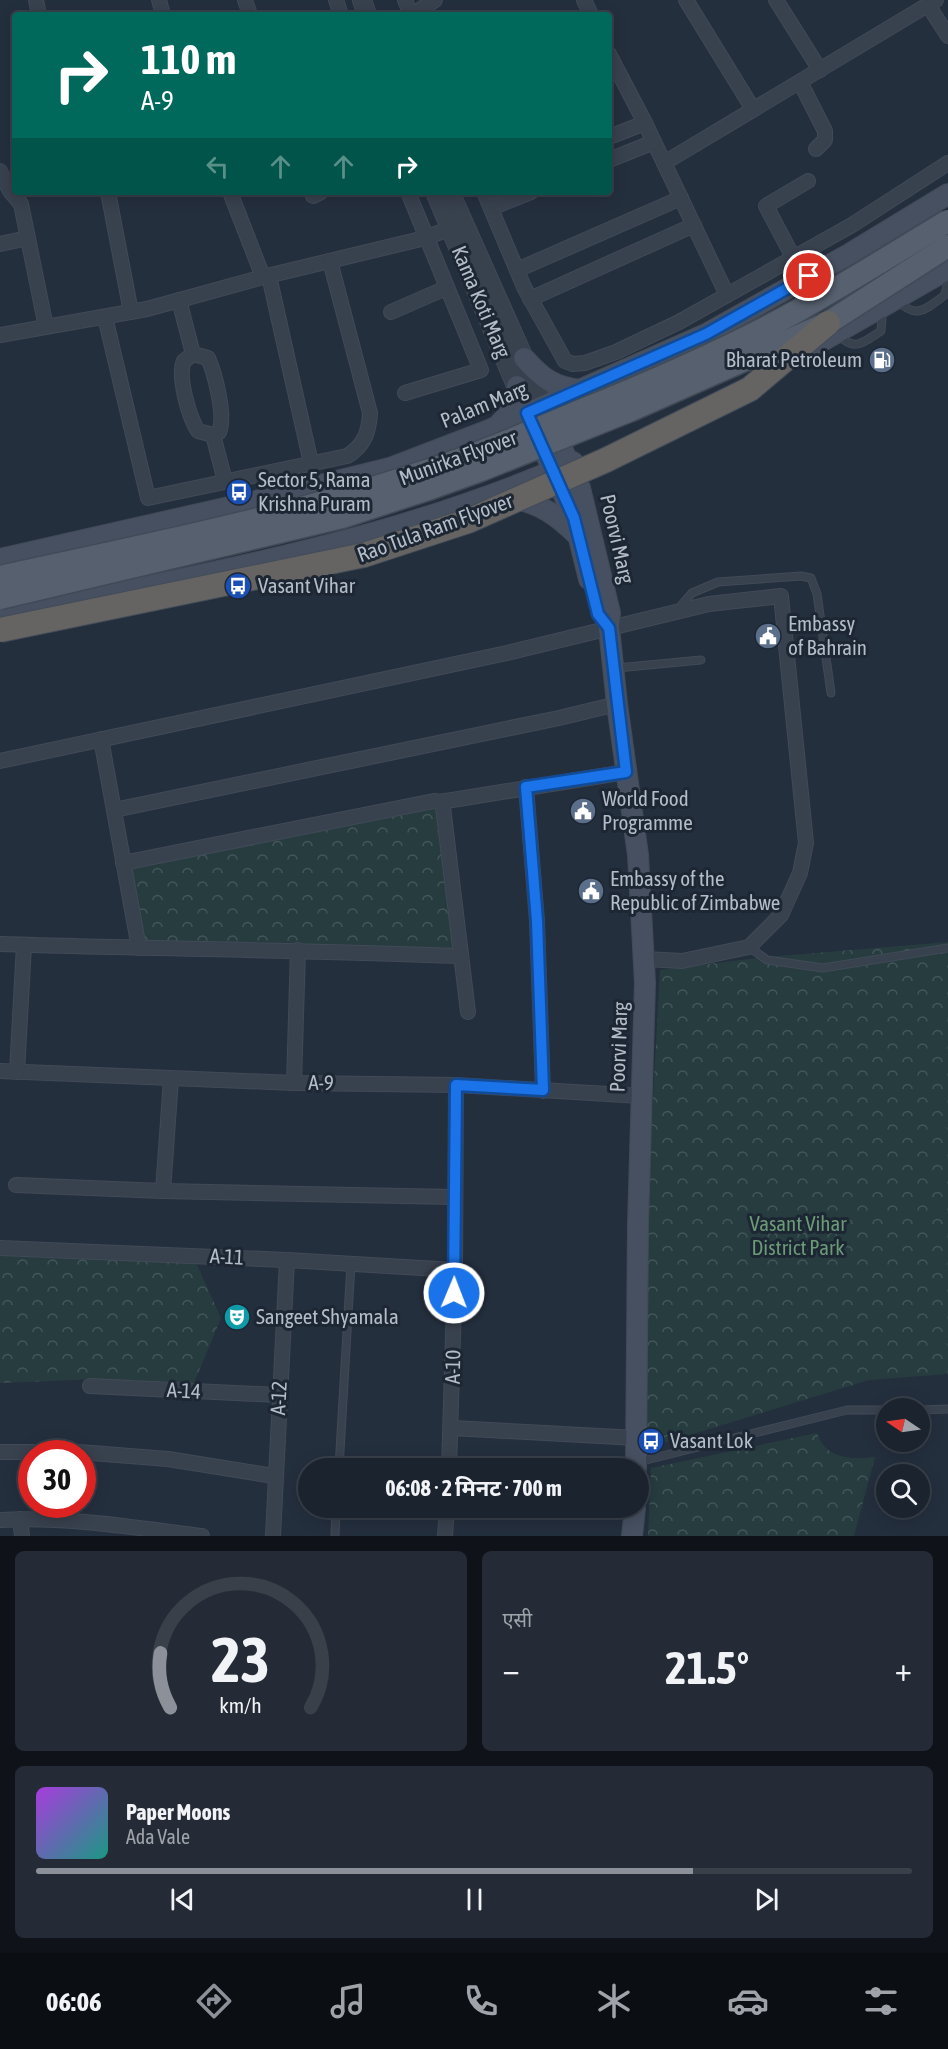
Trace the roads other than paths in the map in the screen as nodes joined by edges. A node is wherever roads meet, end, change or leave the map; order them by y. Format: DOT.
graph roads {
  1 [pos="435,0"];
  2 [pos="686,0"];
  3 [pos="776,0"];
  4 [pos="932,2"];
  5 [pos="417,12"];
  6 [pos="948,36"];
  7 [pos="612,62"];
  8 [pos="820,70"];
  9 [pos="800,82"];
  10 [pos="753,109"];
  11 [pos="645,123"];
  12 [pos="612,136"];
  13 [pos="654,142"];
  14 [pos="816,149"];
  15 [pos="612,159"];
  16 [pos="664,163"];
  17 [pos="948,163"];
  18 [pos="0,171"];
  19 [pos="808,181"];
  20 [pos="4,188"];
  21 [pos="948,194"];
  22 [pos="109,195"];
  23 [pos="231,195"];
  24 [pos="409,195"];
  25 [pos="437,195"];
  26 [pos="451,195"];
  27 [pos="485,195"];
  28 [pos="524,195"];
  29 [pos="681,198"];
  30 [pos="491,208"];
  31 [pos="948,221"];
  32 [pos="694,225"];
  33 [pos="456,226"];
  34 [pos="28,238"];
  35 [pos="425,238"];
  36 [pos="0,244"];
  37 [pos="948,246"];
  38 [pos="793,257"];
  39 [pos="330,261"];
  40 [pos="517,270"];
  41 [pos="945,270"];
  42 [pos="266,276"];
  43 [pos="446,288"];
  44 [pos="727,295"];
  45 [pos="530,299"];
  46 [pos="179,300"];
  47 [pos="131,312"];
  48 [pos="391,312"];
  49 [pos="105,317"];
  50 [pos="46,327"];
  51 [pos="832,328"];
  52 [pos="0,335"];
  53 [pos="193,354"];
  54 [pos="524,358"];
  55 [pos="517,386"];
  56 [pos="581,390"];
  57 [pos="405,393"];
  58 [pos="535,410"];
  59 [pos="499,425"];
  60 [pos="213,435"];
  61 [pos="429,453"];
  62 [pos="311,463"];
  63 [pos="562,467"];
  64 [pos="225,481"];
  65 [pos="491,495"];
  66 [pos="449,509"];
  67 [pos="578,537"];
  68 [pos="0,559"];
  69 [pos="0,577"];
  70 [pos="0,598"];
  71 [pos="675,612"];
  72 [pos="0,616"];
  73 [pos="609,628"];
  74 [pos="0,630"];
  75 [pos="701,660"];
  76 [pos="614,669"];
  77 [pos="831,693"];
  78 [pos="617,704"];
  79 [pos="101,739"];
  80 [pos="0,761"];
  81 [pos="626,772"];
  82 [pos="526,787"];
  83 [pos="440,802"];
  84 [pos="114,810"];
  85 [pos="123,862"];
  86 [pos="0,944"];
  87 [pos="24,945"];
  88 [pos="749,947"];
  89 [pos="139,948"];
  90 [pos="948,948"];
  91 [pos="298,950"];
  92 [pos="461,956"];
  93 [pos="644,959"];
  94 [pos="468,1012"];
  95 [pos="0,1071"];
  96 [pos="17,1072"];
  97 [pos="171,1079"];
  98 [pos="294,1083"];
  99 [pos="456,1085"];
  100 [pos="543,1090"];
  101 [pos="641,1096"];
  102 [pos="16,1185"];
  103 [pos="163,1191"];
  104 [pos="454,1197"];
  105 [pos="0,1248"];
  106 [pos="287,1260"];
  107 [pos="351,1264"];
  108 [pos="455,1270"];
  109 [pos="90,1386"];
  110 [pos="279,1395"];
  111 [pos="948,1409"];
  112 [pos="876,1410"];
  113 [pos="930,1410"];
  114 [pos="452,1428"];
  115 [pos="637,1438"];
  116 [pos="0,1452"];
  117 [pos="340,1458"];
  118 [pos="450,1458"];
  119 [pos="637,1458"];
  120 [pos="649,1462"];
  121 [pos="274,1476"];
  122 [pos="20,1518"];
  123 [pos="336,1518"];
  124 [pos="446,1518"];
  125 [pos="634,1518"];
  126 [pos="0,1520"];
  127 [pos="22,1536"];
  128 [pos="202,1536"];
  129 [pos="273,1536"];
  130 [pos="335,1536"];
  131 [pos="445,1536"];
  132 [pos="632,1536"];
  1 -- 5 [label="street"];
  2 -- 10 [label="street"];
  3 -- 8 [label="street"];
  4 -- 6 [label="street"];
  4 -- 8 [label="street"];
  7 -- 11 [label="street"];
  8 -- 9 [label="street"];
  9 -- 10 [label="street"];
  9 -- 14 [label="street"];
  10 -- 16 [label="street"];
  11 -- 12 [label="street"];
  11 -- 13 [label="street"];
  13 -- 15 [label="street"];
  13 -- 16 [label="street"];
  16 -- 29 [label="street"];
  17 -- 38 [label="street"];
  18 -- 20 [label="street"];
  19 -- 38 [label="street"];
  20 -- 34 [label="street"];
  21 -- 56 [label="main road, Palam Marg"];
  22 -- 47 [label="street"];
  23 -- 42 [label="street"];
  24 -- 35 [label="street"];
  25 -- 33 [label="street, Kama Koti Marg"];
  26 -- 33 [label="street, Kama Koti Marg"];
  27 -- 30 [label="street"];
  28 -- 30 [label="street"];
  29 -- 32 [label="street"];
  29 -- 40 [label="street"];
  30 -- 40 [label="street"];
  31 -- 69 [label="main road, Munirka Flyover, bridge"];
  32 -- 44 [label="street"];
  32 -- 45 [label="street"];
  33 -- 35 [label="street"];
  33 -- 54 [label="street, Kama Koti Marg"];
  33 -- 55 [label="street, Kama Koti Marg"];
  34 -- 36 [label="street"];
  34 -- 50 [label="street"];
  35 -- 39 [label="street"];
  35 -- 43 [label="street"];
  37 -- 51 [label="main road, Munirka Flyover, bridge"];
  38 -- 44 [label="street"];
  39 -- 42 [label="street"];
  39 -- 62 [label="street"];
  40 -- 45 [label="street"];
  41 -- 51 [label="main road"];
  42 -- 46 [label="street"];
  42 -- 62 [label="street"];
  43 -- 48 [label="street"];
  43 -- 57 [label="street"];
  44 -- 45 [label="street"];
  46 -- 47 [label="street"];
  46 -- 53 [label="street"];
  47 -- 49 [label="street"];
  49 -- 50 [label="street"];
  49 -- 64 [label="street"];
  50 -- 52 [label="street"];
  51 -- 63 [label="main road"];
  51 -- 70 [label="main road, Munirka Flyover, bridge"];
  51 -- 74 [label="highway, Rao Tula Ram Flyover, bridge"];
  53 -- 60 [label="street"];
  53 -- 60 [label="street"];
  54 -- 56 [label="main road"];
  54 -- 58 [label="street, Kama Koti Marg"];
  55 -- 58 [label="street, Kama Koti Marg"];
  55 -- 59 [label="main road"];
  56 -- 58 [label="main road, Palam Marg"];
  58 -- 59 [label="main road, Palam Marg"];
  58 -- 63 [label="main road"];
  59 -- 61 [label="main road, Palam Marg"];
  60 -- 64 [label="street"];
  61 -- 66 [label="main road"];
  61 -- 68 [label="main road, Palam Marg"];
  62 -- 64 [label="street"];
  63 -- 65 [label="main road"];
  63 -- 67 [label="main road, Poorvi Marg"];
  63 -- 73 [label="main road, Poorvi Marg"];
  65 -- 66 [label="main road"];
  65 -- 67 [label="main road"];
  66 -- 72 [label="main road"];
  67 -- 73 [label="main road, Poorvi Marg"];
  71 -- 73 [label="street"];
  71 -- 77 [label="lane"];
  71 -- 88 [label="street"];
  73 -- 76 [label="main road, Poorvi Marg"];
  73 -- 79 [label="street"];
  75 -- 76 [label="lane"];
  76 -- 78 [label="main road, Poorvi Marg"];
  78 -- 81 [label="main road, Poorvi Marg"];
  78 -- 84 [label="street"];
  79 -- 80 [label="street"];
  79 -- 84 [label="street"];
  81 -- 82 [label="street"];
  81 -- 93 [label="main road, Poorvi Marg"];
  82 -- 83 [label="street"];
  82 -- 100 [label="street"];
  83 -- 85 [label="street"];
  83 -- 92 [label="street"];
  84 -- 85 [label="street"];
  85 -- 89 [label="street"];
  86 -- 87 [label="street"];
  87 -- 89 [label="street"];
  87 -- 96 [label="street"];
  88 -- 90 [label="lane"];
  88 -- 93 [label="street"];
  89 -- 91 [label="street"];
  91 -- 92 [label="street"];
  91 -- 98 [label="street"];
  92 -- 94 [label="street"];
  93 -- 101 [label="main road, Poorvi Marg"];
  95 -- 96 [label="street, A-9"];
  96 -- 97 [label="street, A-9"];
  97 -- 98 [label="street, A-9"];
  97 -- 103 [label="street"];
  98 -- 99 [label="street, A-9"];
  99 -- 100 [label="street, A-9"];
  99 -- 104 [label="street, A-10"];
  100 -- 101 [label="street, A-9"];
  101 -- 115 [label="main road, Poorvi Marg"];
  102 -- 103 [label="street"];
  103 -- 104 [label="street"];
  104 -- 108 [label="street, A-10"];
  105 -- 106 [label="street, A-11"];
  106 -- 107 [label="street, A-11"];
  106 -- 110 [label="street, A-12"];
  107 -- 108 [label="street, A-11"];
  107 -- 117 [label="lane"];
  108 -- 114 [label="street, A-10"];
  109 -- 110 [label="street, A-14"];
  110 -- 121 [label="street, A-12"];
  111 -- 113 [label="lane"];
  112 -- 120 [label="lane"];
  114 -- 115 [label="street"];
  114 -- 118 [label="street, A-10"];
  115 -- 119 [label="main road, Poorvi Marg"];
  116 -- 121 [label="street"];
  121 -- 129 [label="street, A-12"];
  122 -- 126 [label="street"];
  122 -- 127 [label="street"];
  122 -- 128 [label="street"];
  123 -- 130 [label="lane"];
  124 -- 131 [label="street"];
  125 -- 132 [label="main road"];
}
